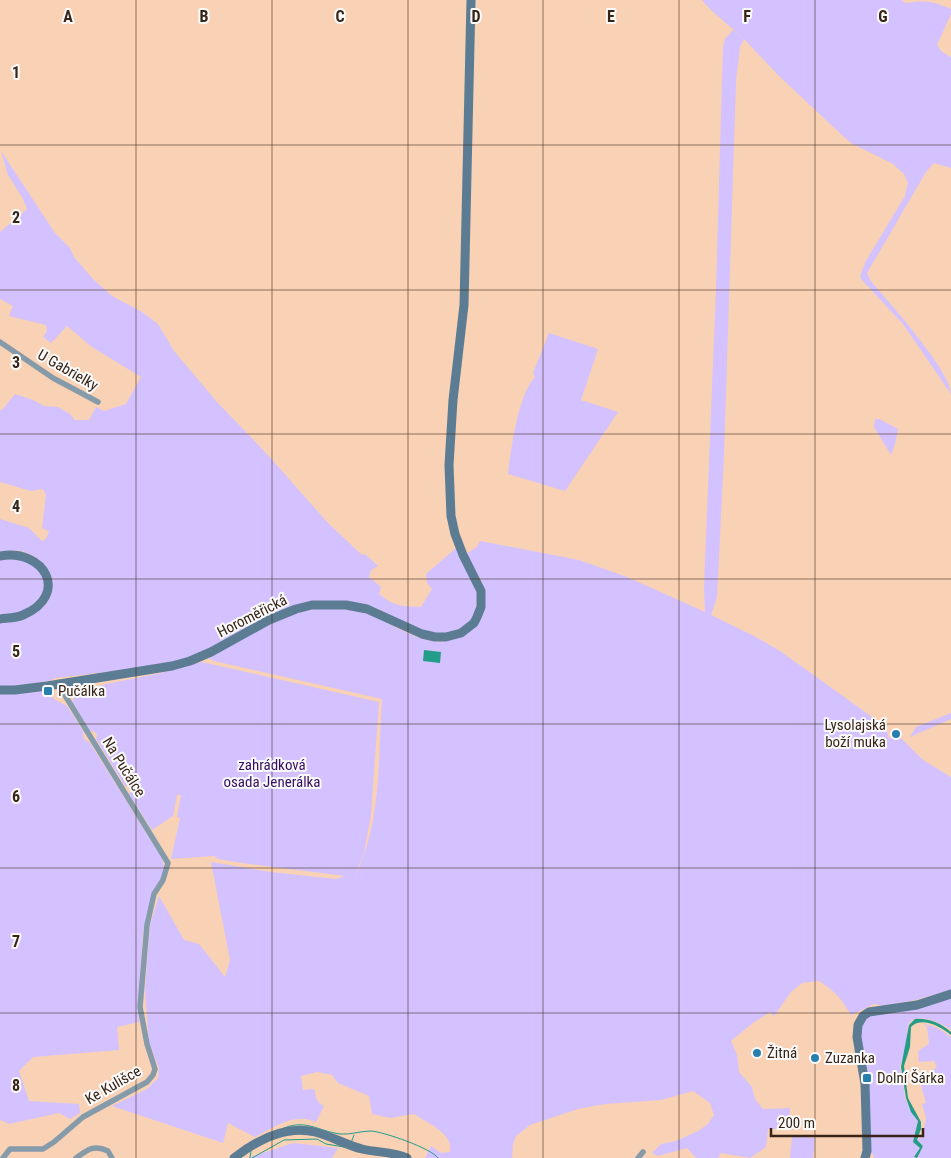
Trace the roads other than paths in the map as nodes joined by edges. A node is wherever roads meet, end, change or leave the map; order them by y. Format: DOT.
graph roads {
  1 [pos="471,0"];
  2 [pos="0,342"];
  3 [pos="98,402"];
  4 [pos="0,556"];
  5 [pos="0,619"];
  6 [pos="58,684"];
  7 [pos="0,690"];
  8 [pos="168,863"];
  9 [pos="951,994"];
  10 [pos="643,1152"];
  11 [pos="3,1158"];
  12 [pos="76,1158"];
  13 [pos="112,1158"];
  14 [pos="234,1158"];
  15 [pos="407,1158"];
  16 [pos="638,1158"];
  17 [pos="865,1158"];
  1 -- 6 [label="main road, Horoměřická"];
  2 -- 3 [label="street, U Gabrielky"];
  4 -- 5 [label="main road"];
  6 -- 7 [label="main road, Horoměřická"];
  6 -- 8 [label="street, Na Pučálce"];
  8 -- 11 [label="street, Ke Kulišce"];
  9 -- 17 [label="main road"];
  10 -- 16 [label="street"];
  12 -- 13 [label="street"];
  14 -- 15 [label="main road"];
}
